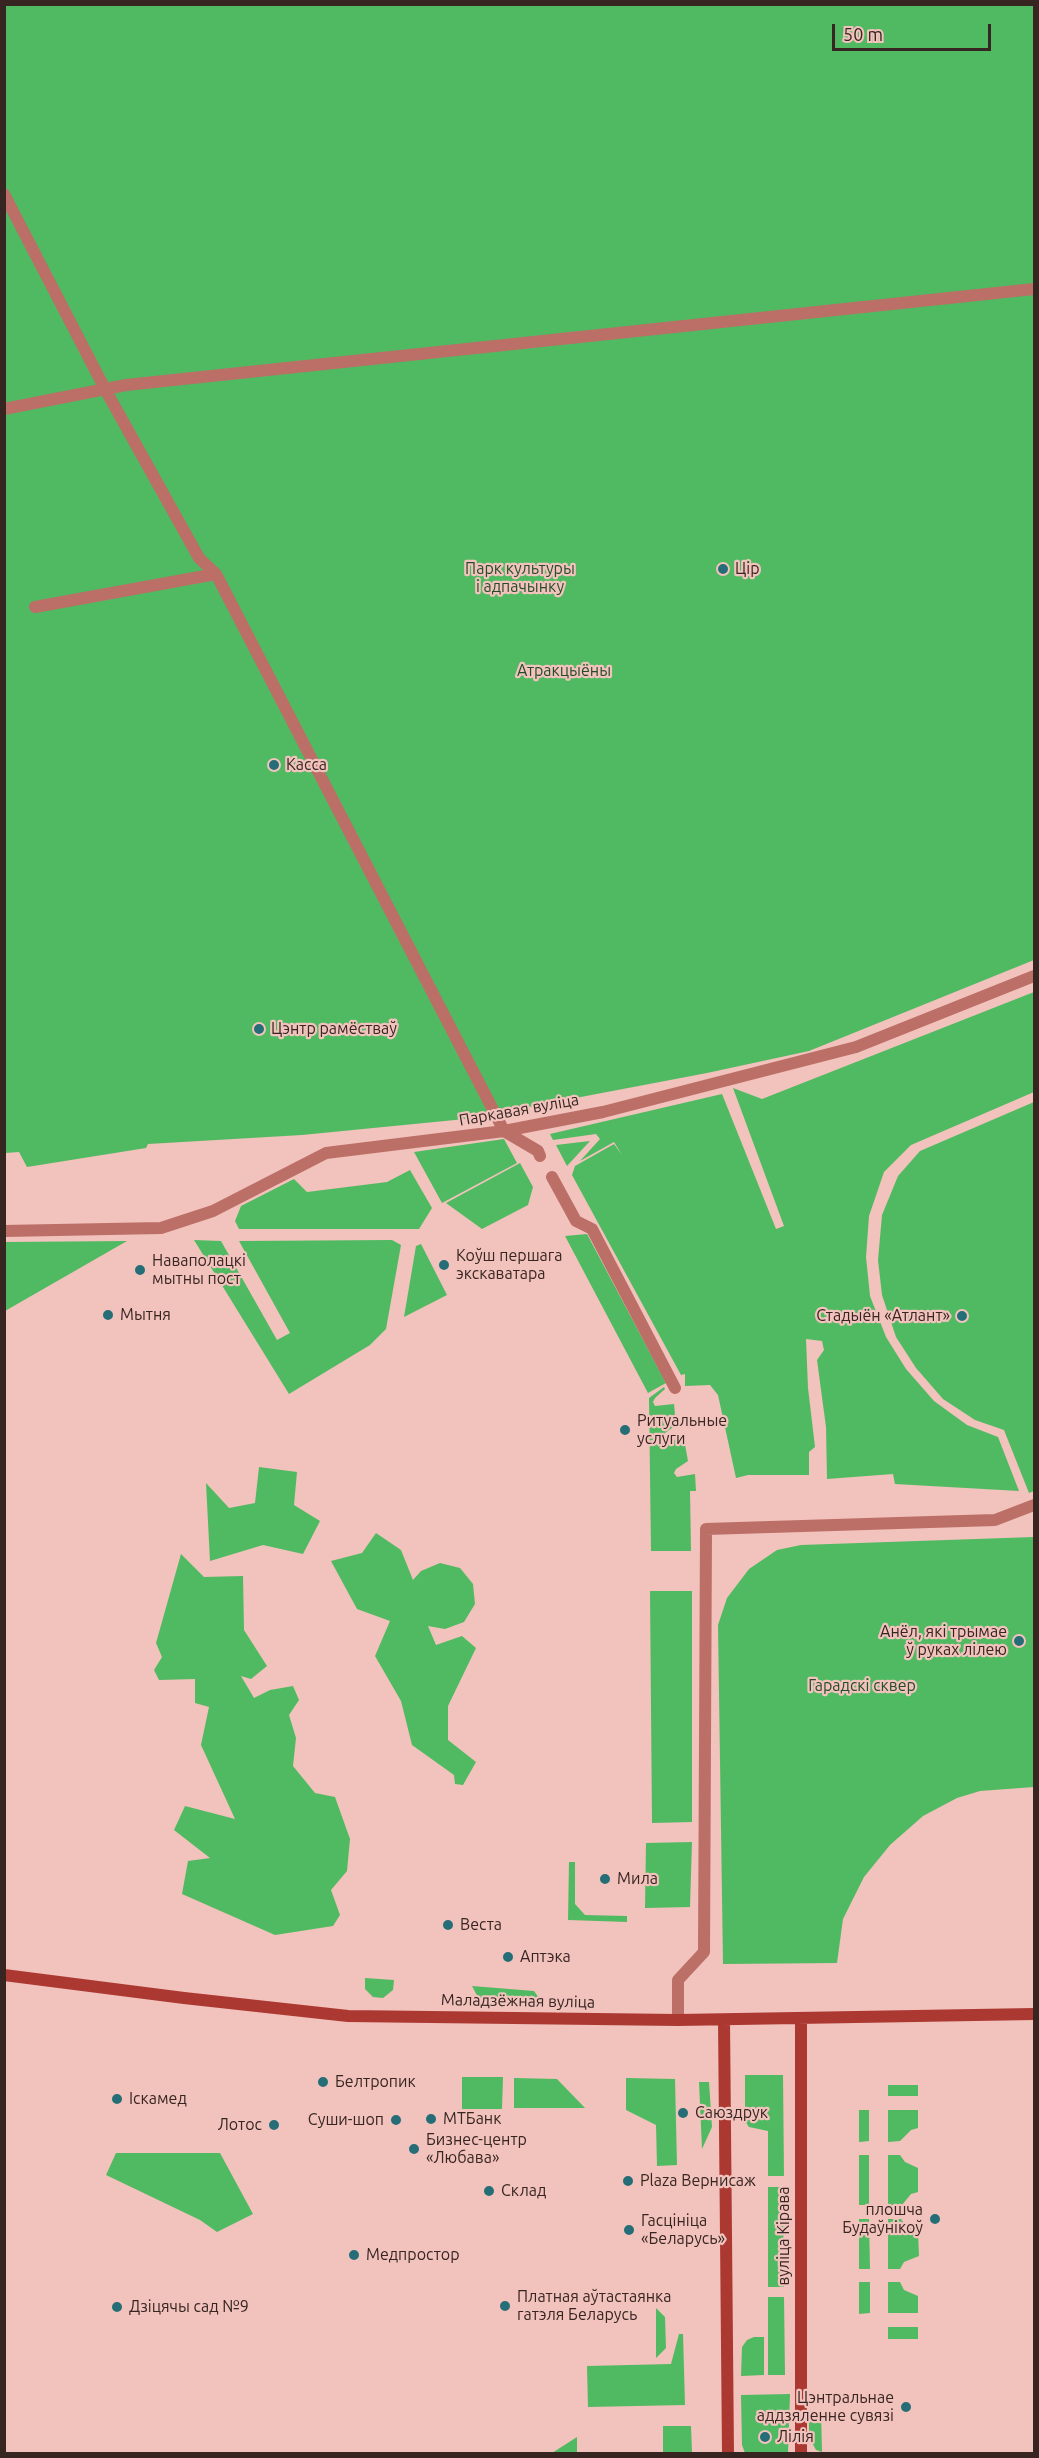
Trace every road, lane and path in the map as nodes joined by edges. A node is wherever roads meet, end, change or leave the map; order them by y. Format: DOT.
graph roads {
  1 [pos="4,194"];
  2 [pos="1035,289"];
  3 [pos="105,389"];
  4 [pos="4,409"];
  5 [pos="216,574"];
  6 [pos="35,607"];
  7 [pos="1035,976"];
  8 [pos="504,1131"];
  9 [pos="540,1156"];
  10 [pos="552,1177"];
  11 [pos="4,1231"];
  12 [pos="675,1388"];
  13 [pos="1035,1505"];
  14 [pos="4,1974"];
  15 [pos="1035,2014"];
  16 [pos="801,2018"];
  17 [pos="678,2020"];
  18 [pos="724,2020"];
  19 [pos="728,2454"];
  20 [pos="801,2454"];
  1 -- 3 [label="street"];
  2 -- 3 [label="street"];
  3 -- 4 [label="street"];
  3 -- 5 [label="street"];
  5 -- 6 [label="street"];
  5 -- 8 [label="street"];
  7 -- 8 [label="street, Паркавая вуліца"];
  8 -- 9 [label="street"];
  8 -- 11 [label="street, Паркавая вуліца"];
  10 -- 12 [label="street"];
  13 -- 17 [label="street"];
  14 -- 17 [label="main road, Маладзёжная вуліца"];
  15 -- 16 [label="main road, Маладзёжная вуліца"];
  16 -- 18 [label="main road, Маладзёжная вуліца"];
  16 -- 20 [label="main road, вуліца Кірава"];
  17 -- 18 [label="main road, Маладзёжная вуліца"];
  18 -- 19 [label="main road"];
}
